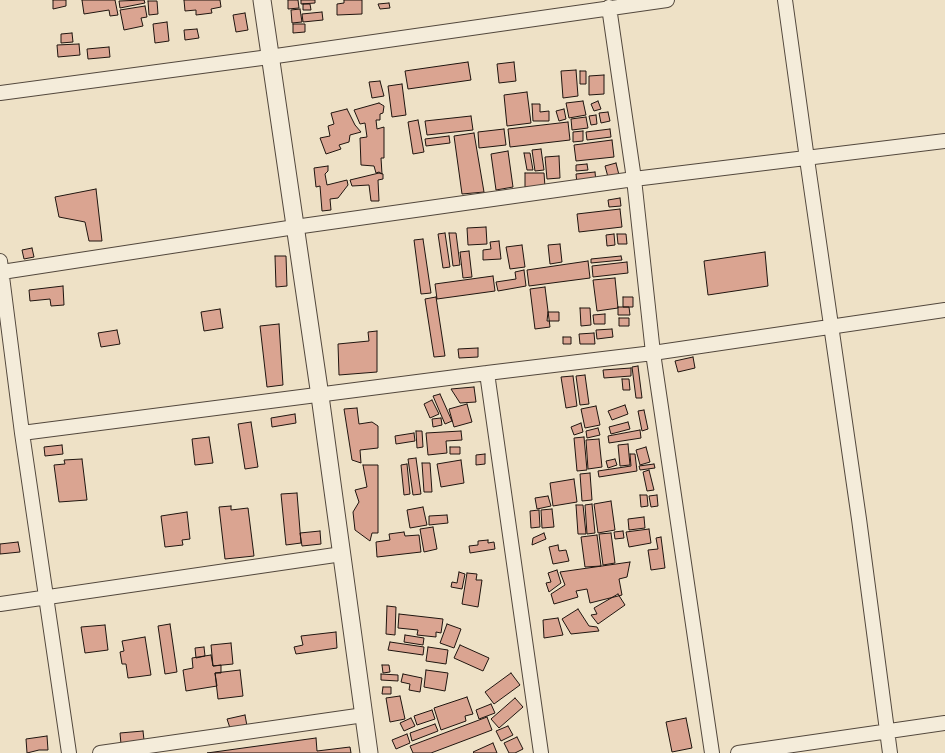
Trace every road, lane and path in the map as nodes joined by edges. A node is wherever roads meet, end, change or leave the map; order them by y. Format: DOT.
graph roads {
  1 [pos="262,0"];
  2 [pos="667,0"];
  3 [pos="785,0"];
  4 [pos="609,7"];
  5 [pos="269,57"];
  6 [pos="0,93"];
  7 [pos="945,142"];
  8 [pos="807,159"];
  9 [pos="634,179"];
  10 [pos="294,227"];
  11 [pos="1,267"];
  12 [pos="945,310"];
  13 [pos="832,326"];
  14 [pos="653,354"];
  15 [pos="487,373"];
  16 [pos="320,396"];
  17 [pos="22,433"];
  18 [pos="342,554"];
  19 [pos="46,597"];
  20 [pos="0,604"];
  21 [pos="364,714"];
  22 [pos="945,723"];
  23 [pos="886,731"];
  24 [pos="69,753"];
  25 [pos="100,753"];
  26 [pos="369,753"];
  27 [pos="541,753"];
  28 [pos="712,753"];
  29 [pos="738,753"];
  30 [pos="890,753"];
  1 -- 5 [label="street"];
  2 -- 4 [label="street"];
  3 -- 8 [label="street"];
  4 -- 5 [label="street"];
  4 -- 9 [label="street"];
  5 -- 6 [label="street"];
  5 -- 10 [label="street"];
  7 -- 8 [label="street"];
  8 -- 9 [label="street"];
  8 -- 13 [label="street"];
  9 -- 10 [label="street"];
  9 -- 14 [label="street"];
  10 -- 11 [label="street"];
  10 -- 16 [label="street"];
  11 -- 17 [label="street"];
  12 -- 13 [label="street"];
  13 -- 14 [label="street"];
  13 -- 23 [label="street"];
  14 -- 15 [label="street"];
  14 -- 28 [label="street"];
  15 -- 16 [label="street"];
  15 -- 27 [label="street"];
  16 -- 17 [label="street"];
  16 -- 18 [label="street"];
  17 -- 19 [label="street"];
  18 -- 19 [label="street"];
  18 -- 21 [label="street"];
  19 -- 20 [label="street"];
  19 -- 24 [label="street"];
  21 -- 25 [label="street"];
  21 -- 26 [label="street"];
  22 -- 23 [label="street"];
  23 -- 29 [label="street"];
  23 -- 30 [label="street"];
}
